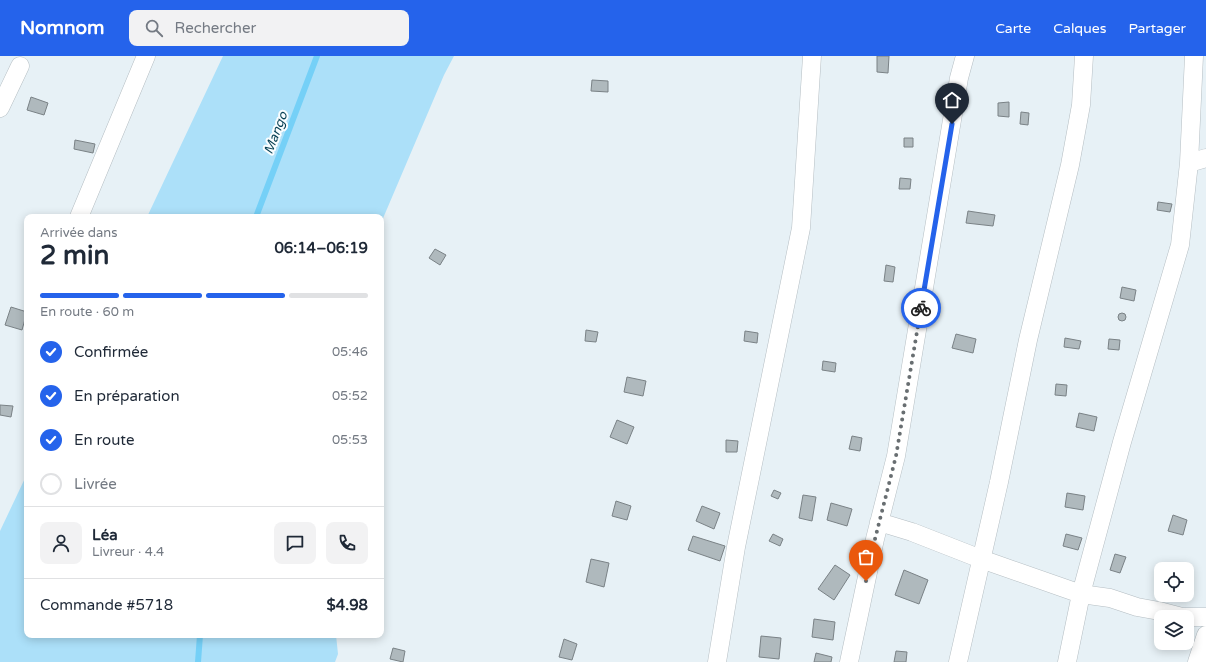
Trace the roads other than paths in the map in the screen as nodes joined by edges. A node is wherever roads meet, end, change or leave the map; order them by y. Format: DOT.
graph roads {
  1 [pos="146,56"];
  2 [pos="812,56"];
  3 [pos="965,56"];
  4 [pos="1084,56"];
  5 [pos="1198,57"];
  6 [pos="20,66"];
  7 [pos="0,108"];
  8 [pos="1206,158"];
  9 [pos="1188,163"];
  10 [pos="81,214"];
  11 [pos="879,522"];
  12 [pos="981,559"];
  13 [pos="1081,594"];
  14 [pos="1206,617"];
  15 [pos="1206,635"];
  16 [pos="717,662"];
  17 [pos="849,662"];
  18 [pos="958,662"];
  19 [pos="1067,662"];
  20 [pos="1197,662"];
  1 -- 10 [label="street"];
  2 -- 16 [label="street"];
  3 -- 11 [label="street"];
  4 -- 12 [label="street"];
  5 -- 9 [label="street"];
  6 -- 7 [label="street"];
  8 -- 9 [label="street"];
  9 -- 13 [label="street"];
  11 -- 12 [label="street"];
  11 -- 17 [label="street"];
  12 -- 13 [label="street"];
  12 -- 18 [label="street"];
  13 -- 14 [label="street"];
  13 -- 19 [label="street"];
  15 -- 20 [label="street"];
}
